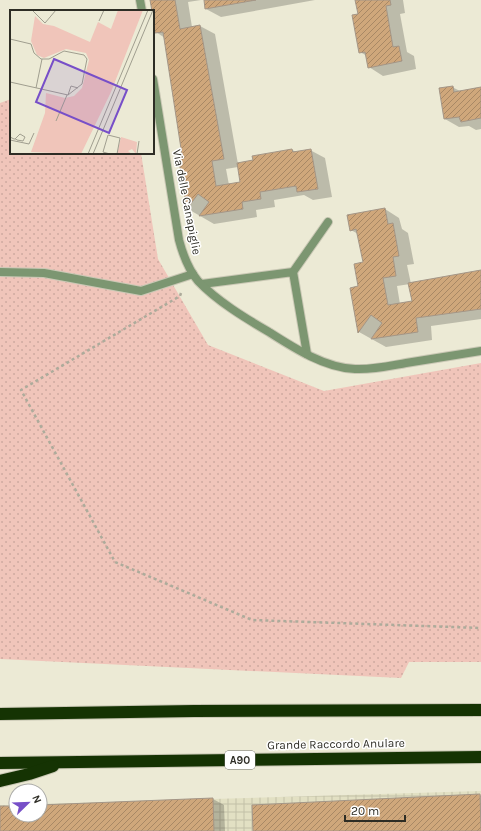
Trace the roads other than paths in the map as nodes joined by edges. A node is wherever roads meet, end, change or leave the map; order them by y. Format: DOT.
graph roads {
  1 [pos="140,0"];
  2 [pos="142,10"];
  3 [pos="154,84"];
  4 [pos="328,222"];
  5 [pos="0,272"];
  6 [pos="293,272"];
  7 [pos="194,274"];
  8 [pos="202,284"];
  9 [pos="481,351"];
  10 [pos="307,354"];
  11 [pos="481,710"];
  12 [pos="0,714"];
  13 [pos="481,757"];
  14 [pos="0,763"];
  15 [pos="61,763"];
  16 [pos="0,781"];
  1 -- 2 [label="street"];
  3 -- 7 [label="street, Via delle Canapiglie"];
  4 -- 6 [label="street"];
  5 -- 7 [label="street"];
  6 -- 8 [label="street"];
  6 -- 10 [label="street"];
  7 -- 8 [label="street, Via delle Canapiglie"];
  8 -- 10 [label="street, Via delle Canapiglie"];
  9 -- 10 [label="street, Via delle Canapiglie"];
  11 -- 12 [label="highway"];
  13 -- 15 [label="highway, Grande Raccordo Anulare / A90"];
  14 -- 15 [label="highway, Grande Raccordo Anulare / A90"];
  15 -- 16 [label="highway"];
}
